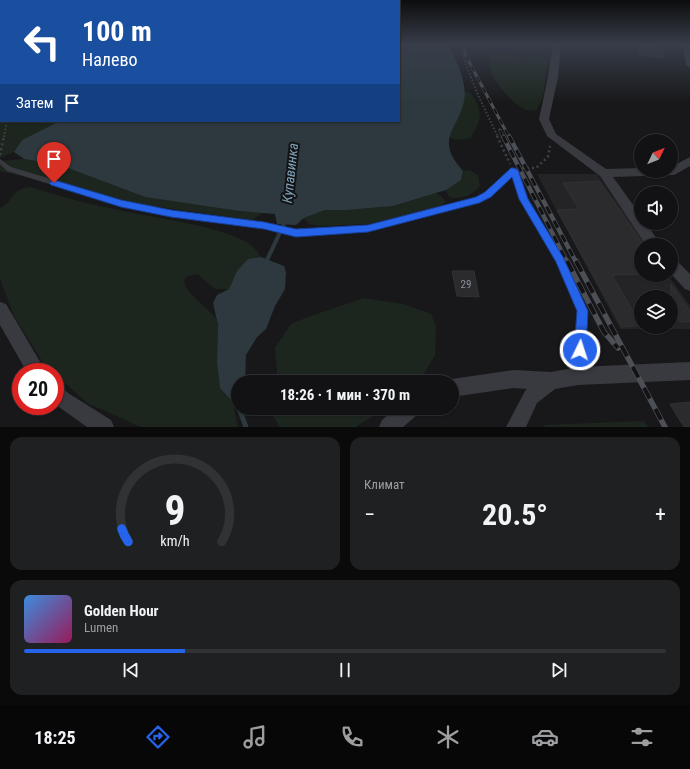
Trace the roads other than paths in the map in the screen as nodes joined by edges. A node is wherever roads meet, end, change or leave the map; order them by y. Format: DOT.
graph roads {
  1 [pos="555,64"];
  2 [pos="0,160"];
  3 [pos="690,161"];
  4 [pos="604,173"];
  5 [pos="649,238"];
  6 [pos="678,271"];
  7 [pos="690,284"];
  8 [pos="0,309"];
  9 [pos="31,363"];
  10 [pos="690,371"];
  11 [pos="578,376"];
  12 [pos="551,381"];
  13 [pos="459,387"];
  14 [pos="64,400"];
  15 [pos="402,415"];
  16 [pos="104,427"];
  17 [pos="389,427"];
  18 [pos="516,427"];
  1 -- 4 [label="street"];
  2 -- 11 [label="lane"];
  3 -- 4 [label="street"];
  4 -- 5 [label="street"];
  6 -- 7 [label="street"];
  8 -- 9 [label="street"];
  10 -- 11 [label="street"];
  11 -- 12 [label="street"];
  12 -- 13 [label="street"];
  12 -- 18 [label="street"];
  14 -- 16 [label="street"];
  15 -- 17 [label="street"];
}
